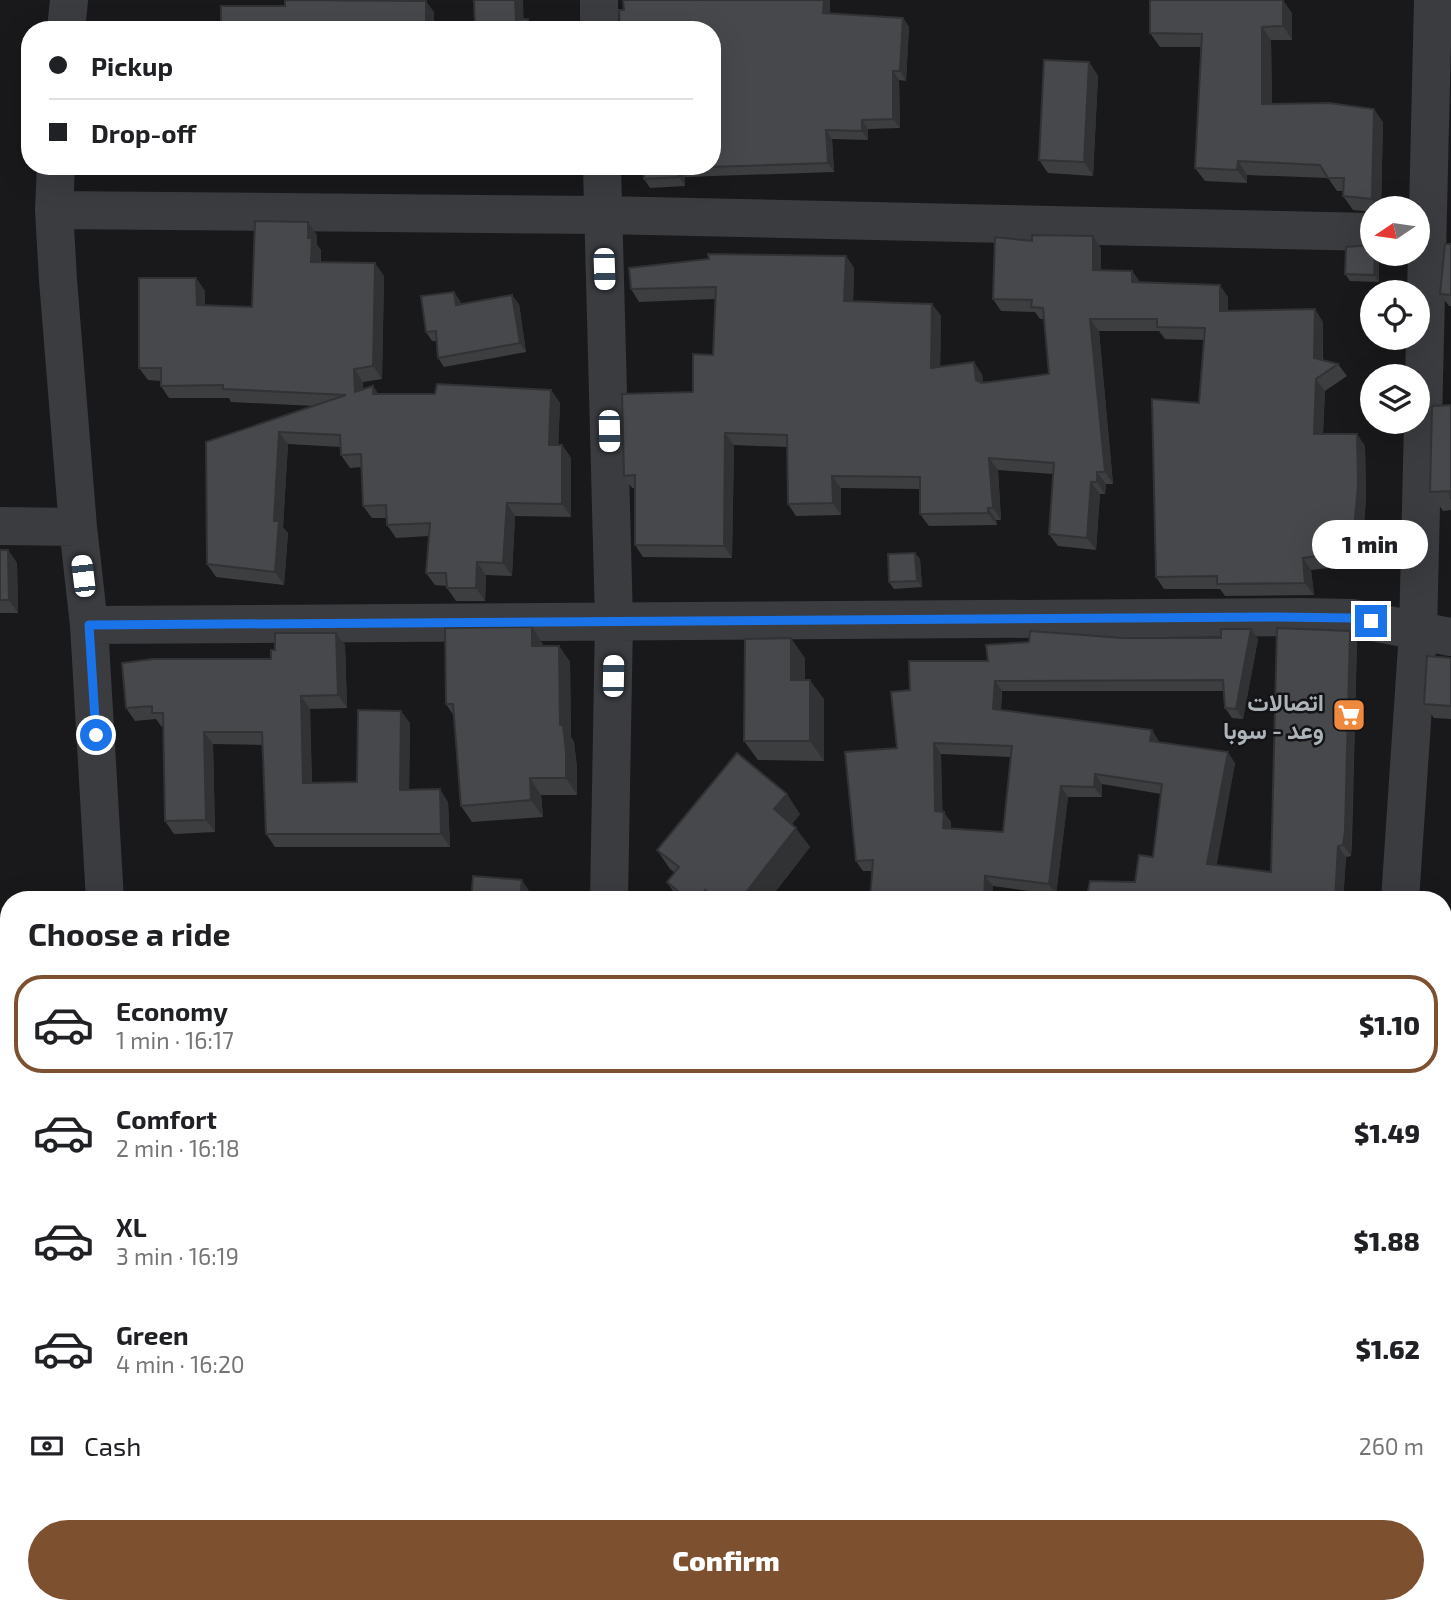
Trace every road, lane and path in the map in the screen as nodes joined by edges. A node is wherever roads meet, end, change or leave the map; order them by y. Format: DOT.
graph roads {
  1 [pos="69,0"];
  2 [pos="599,0"];
  3 [pos="1433,0"];
  4 [pos="67,21"];
  5 [pos="599,21"];
  6 [pos="56,175"];
  7 [pos="601,175"];
  8 [pos="54,209"];
  9 [pos="602,215"];
  10 [pos="1360,232"];
  11 [pos="1431,233"];
  12 [pos="0,526"];
  13 [pos="78,527"];
  14 [pos="614,621"];
  15 [pos="89,625"];
  16 [pos="1434,635"];
  17 [pos="104,891"];
  18 [pos="609,891"];
  19 [pos="1401,891"];
  1 -- 4 [label="street"];
  2 -- 5 [label="street"];
  3 -- 11 [label="street"];
  6 -- 8 [label="street"];
  7 -- 9 [label="street"];
  8 -- 9 [label="street"];
  8 -- 13 [label="street"];
  9 -- 10 [label="street"];
  9 -- 14 [label="street"];
  11 -- 16 [label="street"];
  12 -- 13 [label="street"];
  13 -- 15 [label="street"];
  14 -- 15 [label="street"];
  14 -- 16 [label="street"];
  14 -- 18 [label="street"];
  15 -- 17 [label="street"];
  16 -- 19 [label="street"];
}
